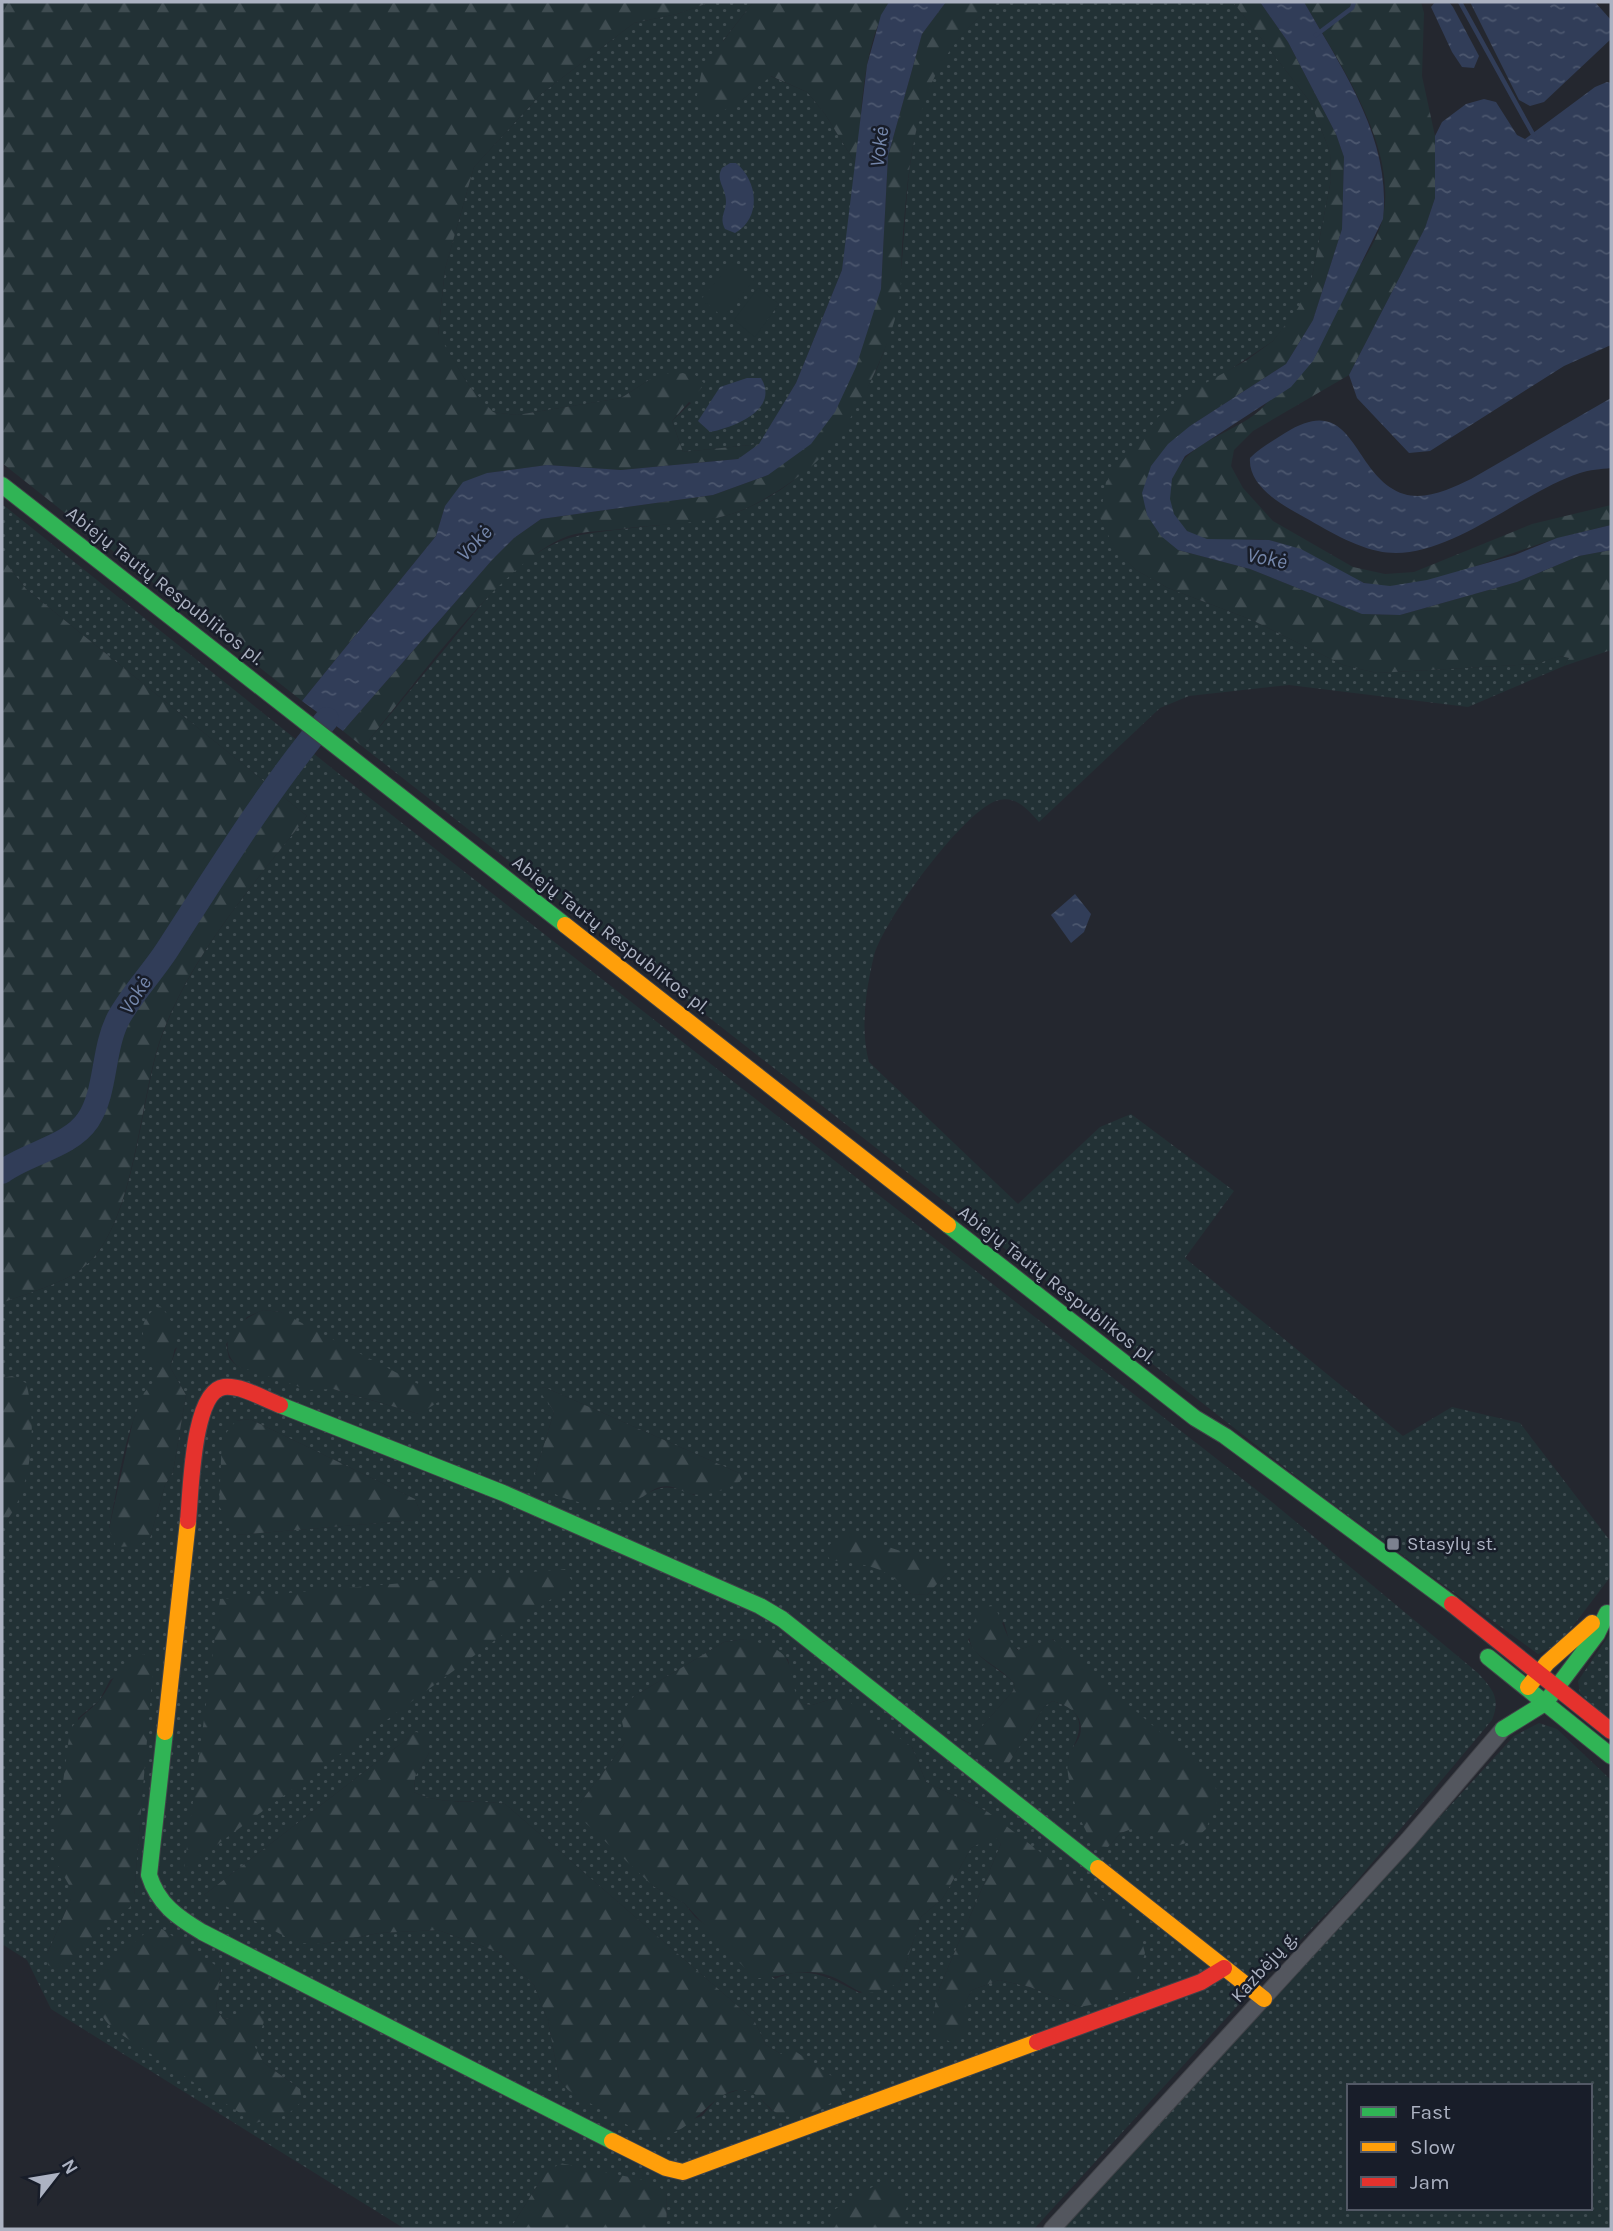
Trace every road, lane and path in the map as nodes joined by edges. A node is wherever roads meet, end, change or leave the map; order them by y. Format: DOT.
graph roads {
  1 [pos="2,485"];
  2 [pos="1195,1418"];
  3 [pos="1380,1572"];
  4 [pos="1609,1610"];
  5 [pos="1477,1648"];
  6 [pos="1539,1672"];
  7 [pos="1558,1687"];
  8 [pos="1526,1688"];
  9 [pos="1545,1703"];
  10 [pos="1503,1729"];
  11 [pos="1611,1731"];
  12 [pos="1611,1756"];
  13 [pos="1224,1968"];
  14 [pos="1264,1999"];
  15 [pos="1052,2229"];
  1 -- 2 [label="main road, Abiejų Tautų Respublikos pl."];
  2 -- 3 [label="main road, Abiejų Tautų Respublikos pl."];
  2 -- 6 [label="main road, Abiejų Tautų Respublikos pl."];
  4 -- 6 [label="main road"];
  4 -- 7 [label="main road"];
  5 -- 8 [label="main road"];
  6 -- 7 [label="main road, Abiejų Tautų Respublikos pl."];
  6 -- 8 [label="main road"];
  7 -- 9 [label="main road"];
  7 -- 11 [label="main road, Abiejų Tautų Respublikos pl."];
  8 -- 9 [label="main road"];
  8 -- 10 [label="main road"];
  9 -- 10 [label="main road"];
  9 -- 12 [label="main road"];
  10 -- 14 [label="street, Kazbėjų g."];
  13 -- 13 [label="main road"];
  13 -- 14 [label="main road"];
  14 -- 15 [label="street, Kazbėjų g."];
}
